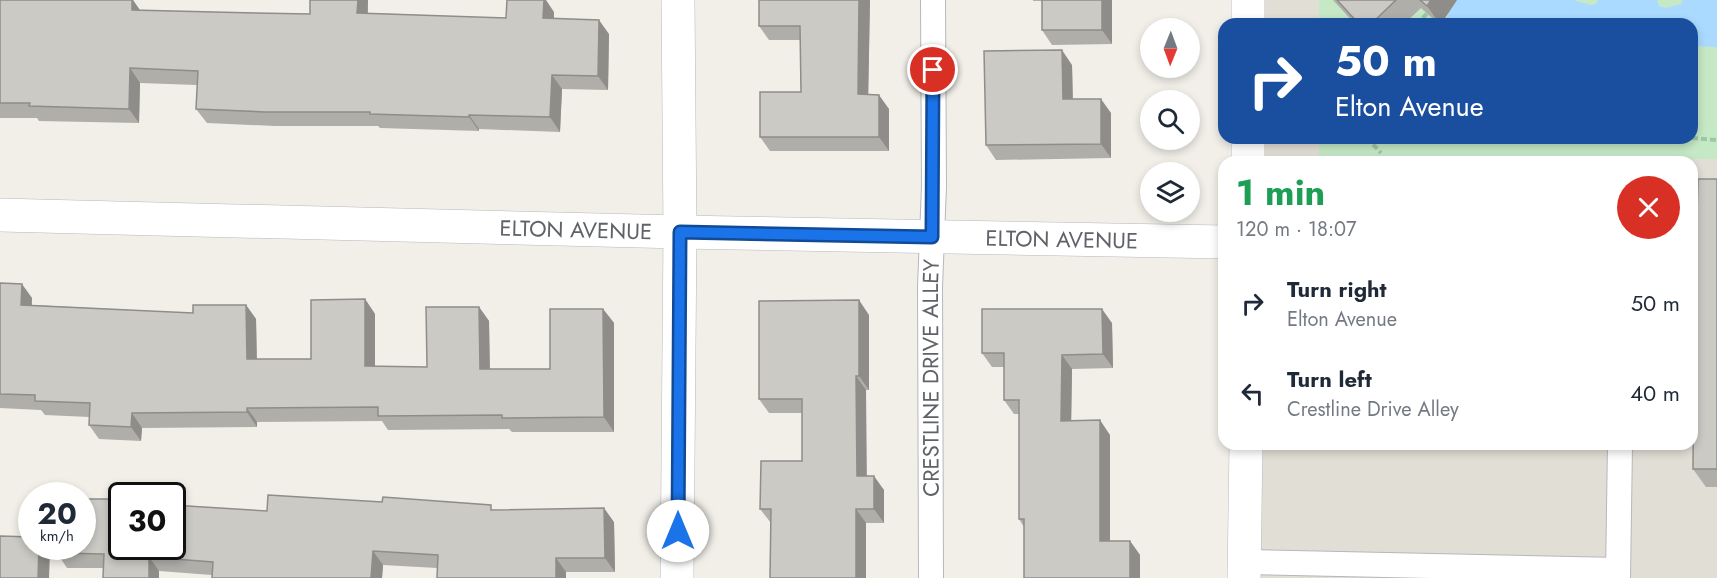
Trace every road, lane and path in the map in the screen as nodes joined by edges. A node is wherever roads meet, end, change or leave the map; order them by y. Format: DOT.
graph roads {
  1 [pos="678,0"];
  2 [pos="933,0"];
  3 [pos="1248,0"];
  4 [pos="1434,8"];
  5 [pos="1248,18"];
  6 [pos="1423,18"];
  7 [pos="1698,138"];
  8 [pos="1717,140"];
  9 [pos="1375,144"];
  10 [pos="1381,153"];
  11 [pos="0,215"];
  12 [pos="680,232"];
  13 [pos="932,237"];
  14 [pos="1218,242"];
  15 [pos="1246,450"];
  16 [pos="1620,450"];
  17 [pos="1244,570"];
  18 [pos="1618,574"];
  19 [pos="677,578"];
  20 [pos="931,578"];
  1 -- 12 [label="street"];
  2 -- 13 [label="lane, CRESTLINE DRIVE ALLEY"];
  3 -- 5 [label="street"];
  4 -- 6 [label="path"];
  7 -- 8 [label="path"];
  9 -- 10 [label="path"];
  11 -- 12 [label="street, ELTON AVENUE"];
  12 -- 13 [label="street, ELTON AVENUE"];
  12 -- 19 [label="street"];
  13 -- 14 [label="street, ELTON AVENUE"];
  13 -- 20 [label="lane, CRESTLINE DRIVE ALLEY"];
  15 -- 17 [label="street"];
  16 -- 18 [label="lane"];
  17 -- 18 [label="lane"];
}
